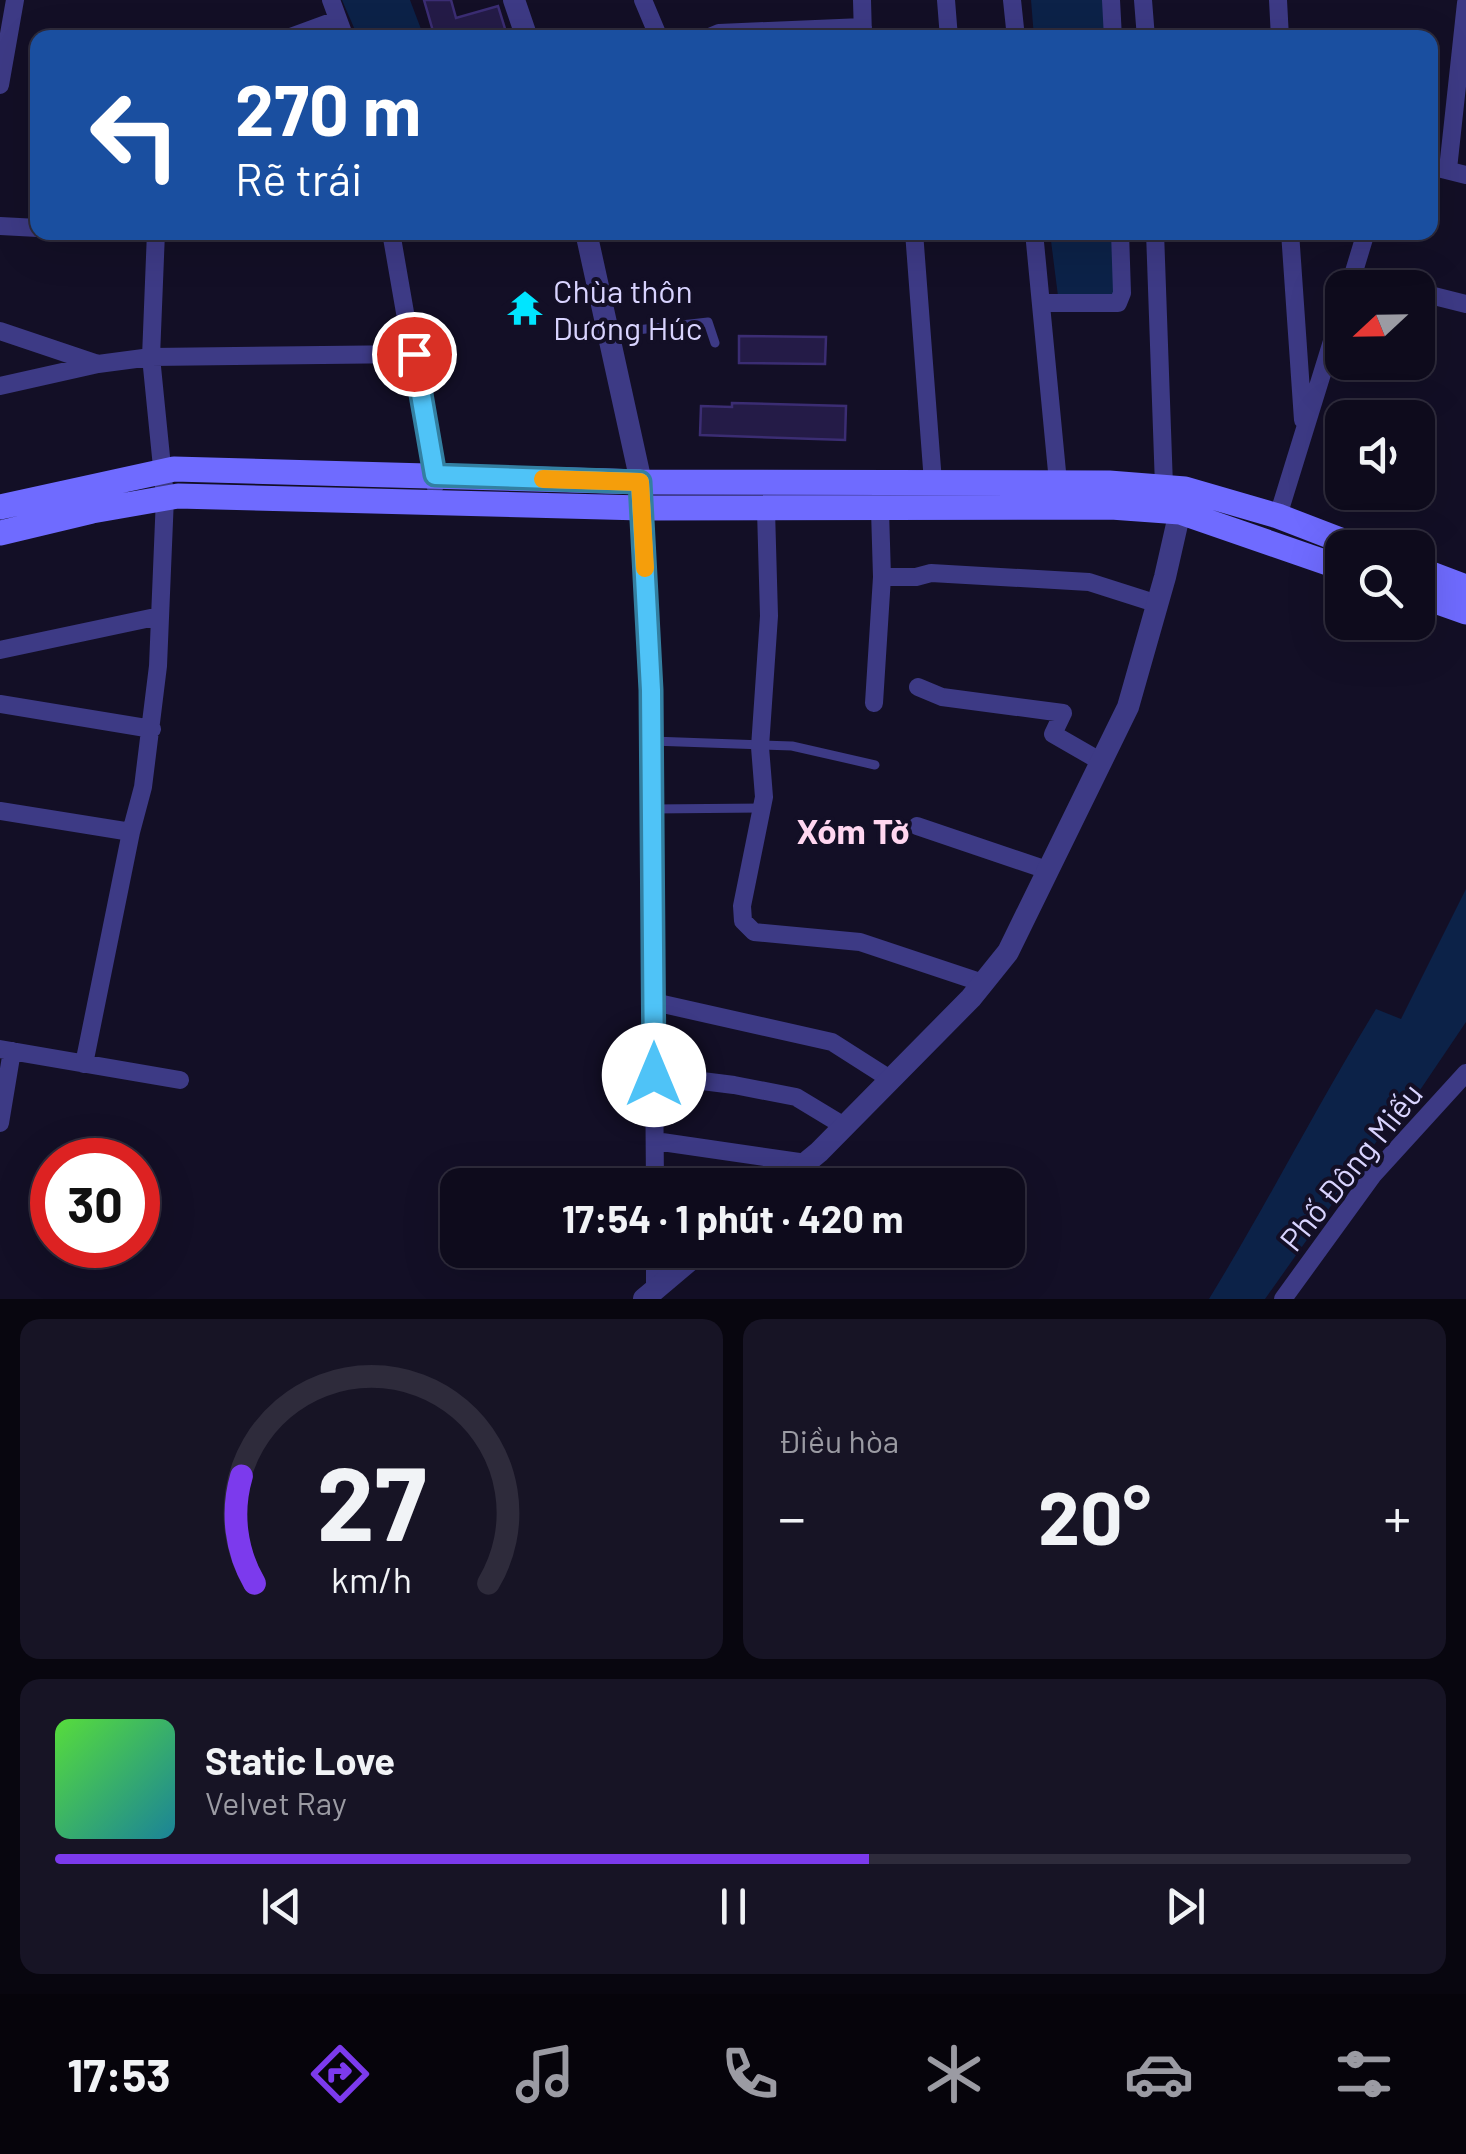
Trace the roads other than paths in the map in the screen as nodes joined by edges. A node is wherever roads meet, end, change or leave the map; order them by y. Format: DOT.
graph roads {
  1 [pos="15,0"];
  2 [pos="332,0"];
  3 [pos="514,0"];
  4 [pos="642,0"];
  5 [pos="862,0"];
  6 [pos="946,0"];
  7 [pos="1012,0"];
  8 [pos="1111,0"];
  9 [pos="1144,0"];
  10 [pos="1278,0"];
  11 [pos="1466,3"];
  12 [pos="341,29"];
  13 [pos="524,30"];
  14 [pos="655,30"];
  15 [pos="863,30"];
  16 [pos="948,30"];
  17 [pos="1015,30"];
  18 [pos="1113,30"];
  19 [pos="1146,30"];
  20 [pos="1280,30"];
  21 [pos="0,84"];
  22 [pos="1448,170"];
  23 [pos="0,226"];
  24 [pos="30,228"];
  25 [pos="156,240"];
  26 [pos="393,240"];
  27 [pos="588,240"];
  28 [pos="915,240"];
  29 [pos="1035,240"];
  30 [pos="1120,240"];
  31 [pos="1156,240"];
  32 [pos="1290,240"];
  33 [pos="1364,240"];
  34 [pos="1355,270"];
  35 [pos="1435,296"];
  36 [pos="1040,302"];
  37 [pos="1466,304"];
  38 [pos="0,330"];
  39 [pos="608,333"];
  40 [pos="716,343"];
  41 [pos="414,354"];
  42 [pos="152,358"];
  43 [pos="98,364"];
  44 [pos="1325,364"];
  45 [pos="0,386"];
  46 [pos="1304,431"];
  47 [pos="164,470"];
  48 [pos="640,482"];
  49 [pos="932,482"];
  50 [pos="1058,482"];
  51 [pos="435,488"];
  52 [pos="1176,496"];
  53 [pos="164,497"];
  54 [pos="0,506"];
  55 [pos="642,508"];
  56 [pos="766,510"];
  57 [pos="880,510"];
  58 [pos="1278,516"];
  59 [pos="0,534"];
  60 [pos="1325,534"];
  61 [pos="1325,561"];
  62 [pos="882,577"];
  63 [pos="1435,585"];
  64 [pos="1466,587"];
  65 [pos="1435,592"];
  66 [pos="1158,604"];
  67 [pos="1466,612"];
  68 [pos="160,616"];
  69 [pos="0,650"];
  70 [pos="918,687"];
  71 [pos="874,703"];
  72 [pos="0,704"];
  73 [pos="152,730"];
  74 [pos="652,740"];
  75 [pos="760,747"];
  76 [pos="1100,761"];
  77 [pos="875,764"];
  78 [pos="763,808"];
  79 [pos="652,809"];
  80 [pos="0,811"];
  81 [pos="916,826"];
  82 [pos="131,832"];
  83 [pos="1047,870"];
  84 [pos="983,983"];
  85 [pos="654,1002"];
  86 [pos="6,1050"];
  87 [pos="84,1064"];
  88 [pos="1466,1073"];
  89 [pos="654,1075"];
  90 [pos="180,1080"];
  91 [pos="890,1080"];
  92 [pos="0,1124"];
  93 [pos="844,1126"];
  94 [pos="654,1141"];
  95 [pos="806,1163"];
  96 [pos="655,1168"];
  97 [pos="800,1168"];
  98 [pos="653,1268"];
  99 [pos="681,1268"];
  100 [pos="650,1294"];
  101 [pos="1283,1299"];
  1 -- 21 [label="street"];
  2 -- 12 [label="street"];
  3 -- 13 [label="street"];
  4 -- 14 [label="street"];
  5 -- 15 [label="street"];
  6 -- 16 [label="street"];
  7 -- 17 [label="street"];
  8 -- 18 [label="street"];
  9 -- 19 [label="street"];
  10 -- 20 [label="street"];
  11 -- 22 [label="street"];
  23 -- 24 [label="street"];
  25 -- 42 [label="street"];
  26 -- 41 [label="street"];
  27 -- 39 [label="street"];
  28 -- 49 [label="street"];
  29 -- 36 [label="street"];
  30 -- 36 [label="street"];
  31 -- 52 [label="street"];
  32 -- 46 [label="street"];
  33 -- 34 [label="street"];
  35 -- 37 [label="street"];
  36 -- 50 [label="street"];
  38 -- 43 [label="street"];
  39 -- 40 [label="lane"];
  39 -- 48 [label="street"];
  41 -- 42 [label="street"];
  41 -- 51 [label="street"];
  42 -- 43 [label="street"];
  42 -- 47 [label="street"];
  43 -- 45 [label="street"];
  44 -- 46 [label="street"];
  46 -- 58 [label="street"];
  47 -- 51 [label="main road"];
  47 -- 53 [label="street"];
  47 -- 54 [label="main road"];
  48 -- 49 [label="main road"];
  48 -- 51 [label="main road"];
  48 -- 55 [label="street"];
  49 -- 50 [label="main road"];
  50 -- 52 [label="main road"];
  51 -- 53 [label="main road"];
  51 -- 55 [label="main road"];
  52 -- 57 [label="main road"];
  52 -- 58 [label="main road"];
  52 -- 61 [label="main road"];
  52 -- 66 [label="street"];
  53 -- 59 [label="main road"];
  53 -- 68 [label="street"];
  55 -- 56 [label="main road"];
  55 -- 74 [label="street"];
  56 -- 57 [label="main road"];
  56 -- 75 [label="street"];
  57 -- 62 [label="street"];
  58 -- 60 [label="main road"];
  62 -- 66 [label="street"];
  62 -- 71 [label="street"];
  63 -- 64 [label="main road"];
  65 -- 67 [label="main road"];
  66 -- 76 [label="street"];
  68 -- 69 [label="street"];
  68 -- 73 [label="street"];
  70 -- 76 [label="street"];
  72 -- 73 [label="street"];
  73 -- 82 [label="street"];
  74 -- 75 [label="lane"];
  74 -- 79 [label="street"];
  75 -- 77 [label="lane"];
  75 -- 78 [label="street"];
  76 -- 83 [label="street"];
  78 -- 79 [label="lane"];
  78 -- 84 [label="street"];
  79 -- 85 [label="street"];
  80 -- 82 [label="street"];
  81 -- 83 [label="street"];
  82 -- 87 [label="street"];
  83 -- 84 [label="street"];
  84 -- 91 [label="street"];
  85 -- 89 [label="street"];
  85 -- 91 [label="street"];
  86 -- 87 [label="street"];
  86 -- 92 [label="street"];
  87 -- 90 [label="street"];
  88 -- 101 [label="street, Phố Đông Miếu"];
  89 -- 93 [label="street"];
  89 -- 94 [label="street"];
  91 -- 93 [label="street"];
  93 -- 95 [label="street"];
  94 -- 95 [label="street"];
  94 -- 96 [label="street"];
  95 -- 97 [label="street"];
  98 -- 100 [label="street"];
  99 -- 100 [label="street"];
}
